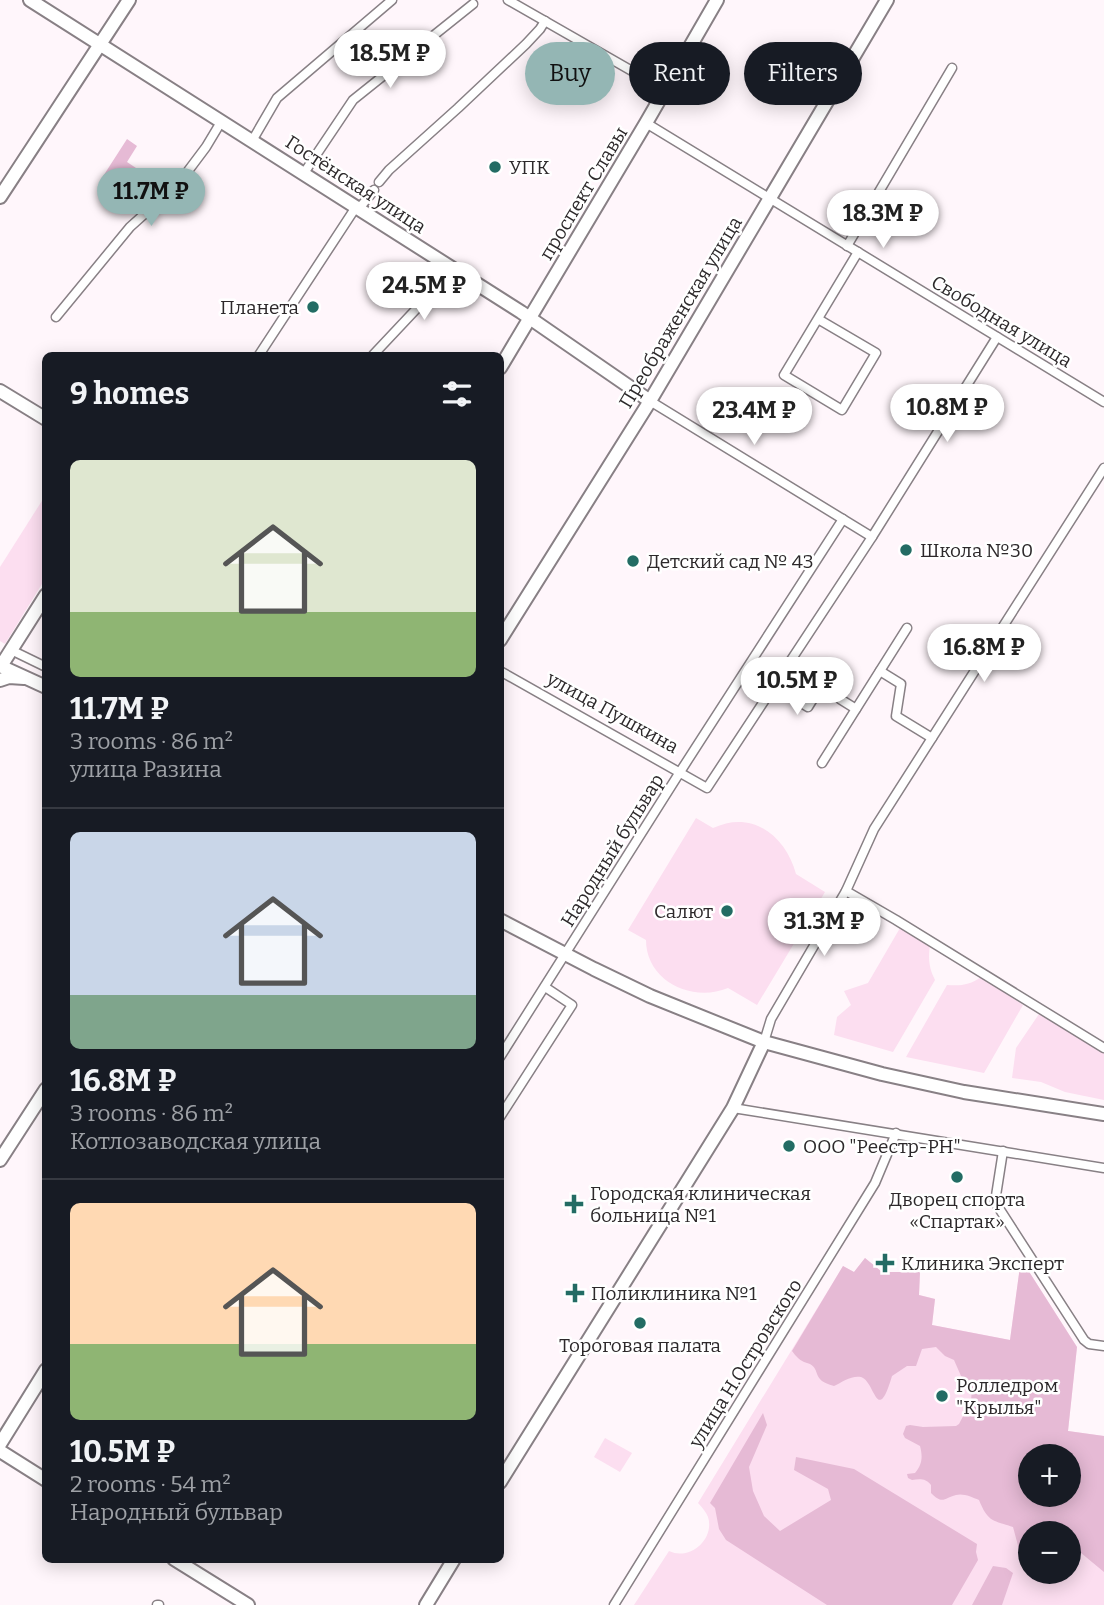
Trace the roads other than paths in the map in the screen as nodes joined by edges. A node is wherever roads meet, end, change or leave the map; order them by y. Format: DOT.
graph roads {
  1 [pos="30,0"];
  2 [pos="129,0"];
  3 [pos="392,0"];
  4 [pos="508,0"];
  5 [pos="717,0"];
  6 [pos="887,0"];
  7 [pos="473,4"];
  8 [pos="545,21"];
  9 [pos="101,44"];
  10 [pos="952,68"];
  11 [pos="629,69"];
  12 [pos="221,122"];
  13 [pos="646,123"];
  14 [pos="252,141"];
  15 [pos="304,173"];
  16 [pos="379,181"];
  17 [pos="373,190"];
  18 [pos="0,197"];
  19 [pos="771,199"];
  20 [pos="356,207"];
  21 [pos="847,246"];
  22 [pos="858,252"];
  23 [pos="451,268"];
  24 [pos="56,317"];
  25 [pos="818,319"];
  26 [pos="530,320"];
  27 [pos="997,337"];
  28 [pos="260,352"];
  29 [pos="376,352"];
  30 [pos="504,362"];
  31 [pos="0,391"];
  32 [pos="650,401"];
  33 [pos="1104,402"];
  34 [pos="42,417"];
  35 [pos="1104,468"];
  36 [pos="843,519"];
  37 [pos="872,537"];
  38 [pos="42,602"];
  39 [pos="907,628"];
  40 [pos="504,634"];
  41 [pos="11,650"];
  42 [pos="42,665"];
  43 [pos="0,666"];
  44 [pos="880,671"];
  45 [pos="504,673"];
  46 [pos="28,679"];
  47 [pos="0,680"];
  48 [pos="42,685"];
  49 [pos="774,685"];
  50 [pos="830,692"];
  51 [pos="840,699"];
  52 [pos="856,709"];
  53 [pos="932,738"];
  54 [pos="822,763"];
  55 [pos="680,772"];
  56 [pos="846,891"];
  57 [pos="504,921"];
  58 [pos="565,954"];
  59 [pos="545,987"];
  60 [pos="766,1042"];
  61 [pos="1104,1048"];
  62 [pos="504,1051"];
  63 [pos="42,1095"];
  64 [pos="733,1108"];
  65 [pos="504,1111"];
  66 [pos="1104,1114"];
  67 [pos="896,1133"];
  68 [pos="1003,1151"];
  69 [pos="0,1160"];
  70 [pos="1104,1168"];
  71 [pos="1104,1346"];
  72 [pos="42,1376"];
  73 [pos="0,1444"];
  74 [pos="0,1451"];
  75 [pos="504,1476"];
  76 [pos="42,1477"];
  77 [pos="180,1563"];
  78 [pos="452,1563"];
  79 [pos="248,1605"];
  80 [pos="426,1605"];
  81 [pos="614,1605"];
  1 -- 9 [label="main road, Гостёнская улица"];
  2 -- 9 [label="main road"];
  3 -- 14 [label="street"];
  4 -- 8 [label="street"];
  5 -- 13 [label="main road, проспект Славы"];
  6 -- 19 [label="main road, Преображенская улица"];
  7 -- 15 [label="street"];
  8 -- 11 [label="street"];
  8 -- 16 [label="street"];
  9 -- 12 [label="main road, Гостёнская улица"];
  9 -- 18 [label="main road"];
  10 -- 21 [label="street"];
  12 -- 14 [label="main road, Гостёнская улица"];
  12 -- 24 [label="street"];
  13 -- 19 [label="street, Свободная улица"];
  13 -- 26 [label="main road, проспект Славы"];
  14 -- 15 [label="main road, Гостёнская улица"];
  15 -- 20 [label="main road, Гостёнская улица"];
  17 -- 20 [label="street"];
  19 -- 21 [label="street, Свободная улица"];
  19 -- 32 [label="main road, Преображенская улица"];
  20 -- 23 [label="main road, Гостёнская улица"];
  20 -- 28 [label="street"];
  21 -- 22 [label="street, Свободная улица"];
  22 -- 25 [label="street"];
  22 -- 27 [label="street, Свободная улица"];
  23 -- 26 [label="main road, Гостёнская улица"];
  23 -- 29 [label="street"];
  25 -- 25 [label="street"];
  26 -- 30 [label="main road, проспект Славы"];
  26 -- 32 [label="main road, Гостёнская улица"];
  27 -- 33 [label="street, Свободная улица"];
  27 -- 37 [label="street"];
  31 -- 34 [label="main road"];
  32 -- 36 [label="street, Гостёнская улица"];
  32 -- 40 [label="main road, Преображенская улица"];
  35 -- 53 [label="street"];
  36 -- 37 [label="street, Гостёнская улица"];
  36 -- 55 [label="street, Народный бульвар"];
  37 -- 49 [label="street"];
  38 -- 41 [label="main road"];
  39 -- 44 [label="street"];
  41 -- 42 [label="street"];
  41 -- 43 [label="main road"];
  43 -- 46 [label="main road"];
  44 -- 52 [label="street"];
  44 -- 53 [label="street"];
  45 -- 55 [label="street, улица Пушкина"];
  46 -- 47 [label="main road"];
  46 -- 48 [label="main road"];
  49 -- 50 [label="street"];
  49 -- 55 [label="street, улица Пушкина"];
  51 -- 52 [label="street"];
  52 -- 54 [label="street"];
  53 -- 56 [label="street"];
  55 -- 58 [label="street, Народный бульвар"];
  56 -- 60 [label="street"];
  56 -- 61 [label="street"];
  57 -- 58 [label="main road"];
  58 -- 59 [label="street, Народный бульвар"];
  58 -- 60 [label="main road"];
  59 -- 62 [label="street, Народный бульвар"];
  59 -- 65 [label="street"];
  60 -- 64 [label="main road"];
  60 -- 66 [label="main road"];
  63 -- 69 [label="main road"];
  64 -- 67 [label="street"];
  64 -- 75 [label="main road"];
  67 -- 68 [label="street"];
  67 -- 81 [label="street, улица Н.Островского"];
  68 -- 70 [label="street"];
  68 -- 71 [label="street"];
  72 -- 73 [label="main road"];
  74 -- 76 [label="main road"];
  77 -- 79 [label="main road"];
  78 -- 80 [label="main road"];
}
